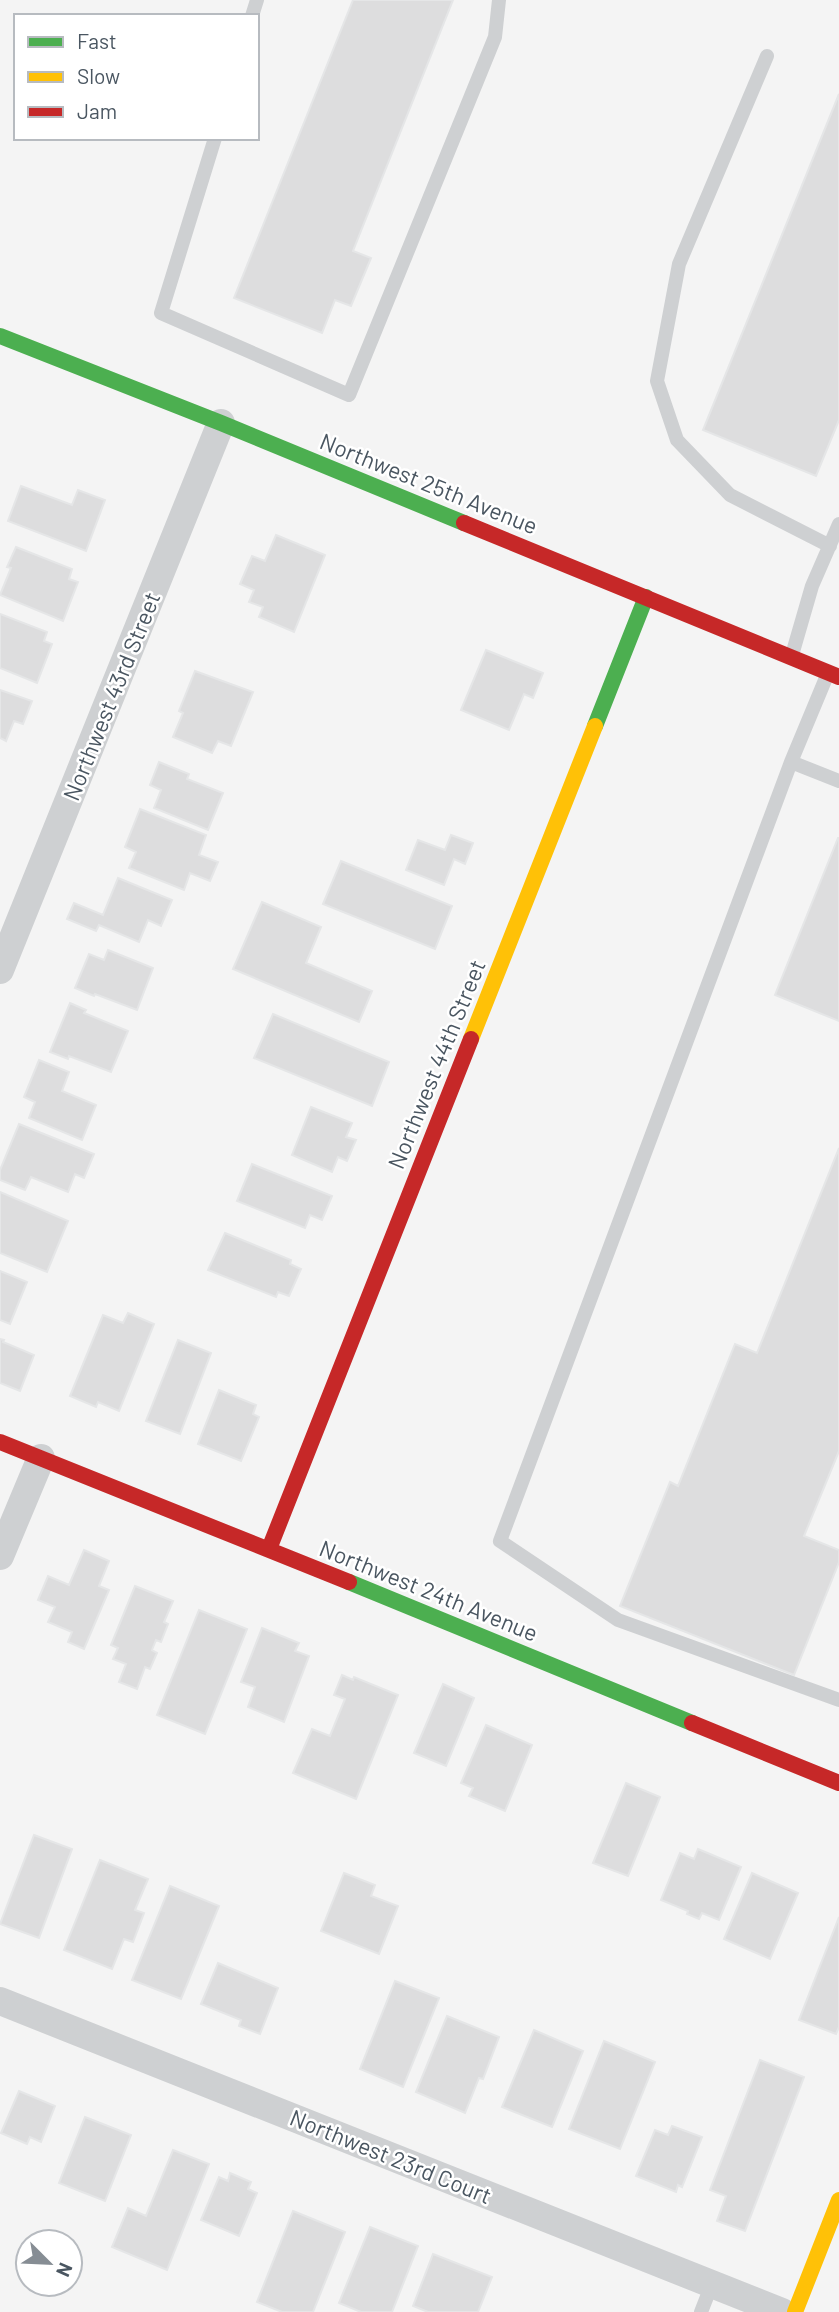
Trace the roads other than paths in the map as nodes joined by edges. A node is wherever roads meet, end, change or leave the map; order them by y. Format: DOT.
graph roads {
  1 [pos="499,0"];
  2 [pos="767,56"];
  3 [pos="214,140"];
  4 [pos="0,335"];
  5 [pos="221,423"];
  6 [pos="839,524"];
  7 [pos="830,546"];
  8 [pos="646,597"];
  9 [pos="791,657"];
  10 [pos="834,674"];
  11 [pos="791,762"];
  12 [pos="839,781"];
  13 [pos="0,970"];
  14 [pos="0,1442"];
  15 [pos="41,1458"];
  16 [pos="269,1549"];
  17 [pos="0,1556"];
  18 [pos="839,1700"];
  19 [pos="839,1783"];
  20 [pos="0,2001"];
  21 [pos="839,2200"];
  22 [pos="712,2284"];
  23 [pos="701,2312"];
  24 [pos="782,2312"];
  25 [pos="795,2312"];
  1 -- 3 [label="lane"];
  2 -- 7 [label="lane"];
  4 -- 5 [label="street, Northwest 25th Avenue"];
  5 -- 8 [label="street, Northwest 25th Avenue"];
  5 -- 13 [label="street, Northwest 43rd Street"];
  6 -- 7 [label="lane"];
  7 -- 9 [label="lane"];
  8 -- 9 [label="street, Northwest 25th Avenue"];
  8 -- 16 [label="street, Northwest 44th Street"];
  9 -- 10 [label="street, Northwest 25th Avenue"];
  10 -- 11 [label="lane"];
  11 -- 12 [label="lane"];
  11 -- 18 [label="lane"];
  14 -- 15 [label="street, Northwest 24th Avenue"];
  15 -- 16 [label="street, Northwest 24th Avenue"];
  15 -- 17 [label="street"];
  16 -- 19 [label="street, Northwest 24th Avenue"];
  20 -- 22 [label="street, Northwest 23rd Court"];
  21 -- 25 [label="street"];
  22 -- 23 [label="lane"];
  22 -- 24 [label="street, Northwest 23rd Court"];
}
